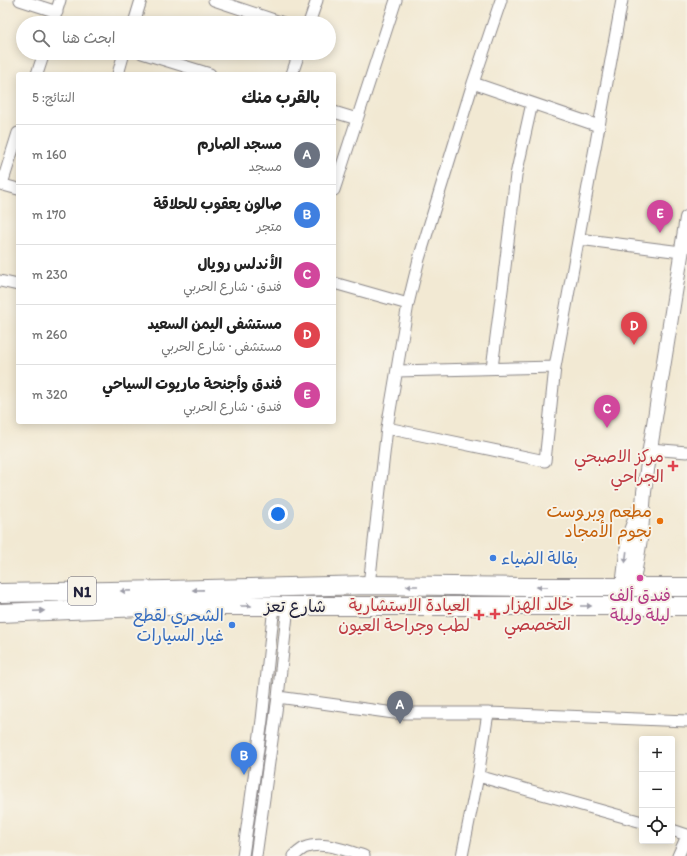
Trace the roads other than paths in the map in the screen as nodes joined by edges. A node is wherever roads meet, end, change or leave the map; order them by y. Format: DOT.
graph roads {
  1 [pos="20,0"];
  2 [pos="60,0"];
  3 [pos="141,0"];
  4 [pos="214,0"];
  5 [pos="317,0"];
  6 [pos="396,0"];
  7 [pos="501,0"];
  8 [pos="622,0"];
  9 [pos="51,16"];
  10 [pos="56,16"];
  11 [pos="136,16"];
  12 [pos="262,16"];
  13 [pos="312,16"];
  14 [pos="42,60"];
  15 [pos="122,60"];
  16 [pos="165,60"];
  17 [pos="297,60"];
  18 [pos="38,72"];
  19 [pos="119,72"];
  20 [pos="204,72"];
  21 [pos="293,72"];
  22 [pos="473,83"];
  23 [pos="532,104"];
  24 [pos="336,113"];
  25 [pos="357,119"];
  26 [pos="599,126"];
  27 [pos="16,139"];
  28 [pos="336,183"];
  29 [pos="1,184"];
  30 [pos="16,188"];
  31 [pos="687,218"];
  32 [pos="579,239"];
  33 [pos="682,252"];
  34 [pos="0,280"];
  35 [pos="16,284"];
  36 [pos="336,284"];
  37 [pos="408,304"];
  38 [pos="556,366"];
  39 [pos="492,368"];
  40 [pos="397,371"];
  41 [pos="388,428"];
  42 [pos="650,449"];
  43 [pos="687,452"];
  44 [pos="369,586"];
  45 [pos="627,586"];
  46 [pos="687,587"];
  47 [pos="0,593"];
  48 [pos="165,598"];
  49 [pos="281,606"];
  50 [pos="687,606"];
  51 [pos="0,613"];
  52 [pos="278,697"];
  53 [pos="488,713"];
  54 [pos="687,721"];
  55 [pos="478,776"];
  56 [pos="639,821"];
  57 [pos="675,831"];
  58 [pos="687,835"];
  59 [pos="243,856"];
  60 [pos="256,856"];
  61 [pos="294,856"];
  62 [pos="364,856"];
  63 [pos="462,856"];
  64 [pos="678,856"];
  1 -- 9 [label="street"];
  2 -- 10 [label="street"];
  3 -- 11 [label="street"];
  4 -- 12 [label="street"];
  5 -- 13 [label="street"];
  6 -- 25 [label="street"];
  7 -- 22 [label="street"];
  8 -- 26 [label="street"];
  14 -- 18 [label="street"];
  15 -- 19 [label="street"];
  16 -- 20 [label="street"];
  17 -- 21 [label="street"];
  22 -- 23 [label="street"];
  22 -- 37 [label="street"];
  23 -- 26 [label="street"];
  23 -- 39 [label="street"];
  24 -- 25 [label="street"];
  25 -- 28 [label="street"];
  26 -- 32 [label="street"];
  27 -- 29 [label="street"];
  29 -- 30 [label="street"];
  31 -- 33 [label="street"];
  32 -- 33 [label="street"];
  32 -- 38 [label="street"];
  33 -- 42 [label="street"];
  34 -- 35 [label="street"];
  36 -- 37 [label="street"];
  37 -- 40 [label="street"];
  38 -- 39 [label="street"];
  38 -- 41 [label="street"];
  39 -- 40 [label="street"];
  40 -- 41 [label="street"];
  41 -- 44 [label="street"];
  42 -- 43 [label="street"];
  42 -- 45 [label="street"];
  45 -- 44 [label="highway, شارع تعز / N1, one-way"];
  44 -- 48 [label="highway, شارع تعز / N1, one-way"];
  45 -- 46 [label="highway, شارع تعز / N1"];
  48 -- 47 [label="highway, شارع تعز / N1, one-way"];
  48 -- 49 [label="highway, شارع تعز / N1, one-way"];
  51 -- 48 [label="highway, شارع تعز / N1, one-way"];
  49 -- 50 [label="highway, شارع تعز / N1, one-way"];
  49 -- 52 [label="street"];
  49 -- 59 [label="street"];
  52 -- 53 [label="street"];
  52 -- 60 [label="street"];
  53 -- 54 [label="street"];
  53 -- 55 [label="street"];
  55 -- 56 [label="street"];
  55 -- 63 [label="street"];
  57 -- 58 [label="street"];
  58 -- 64 [label="street"];
  61 -- 62 [label="street"];
}
